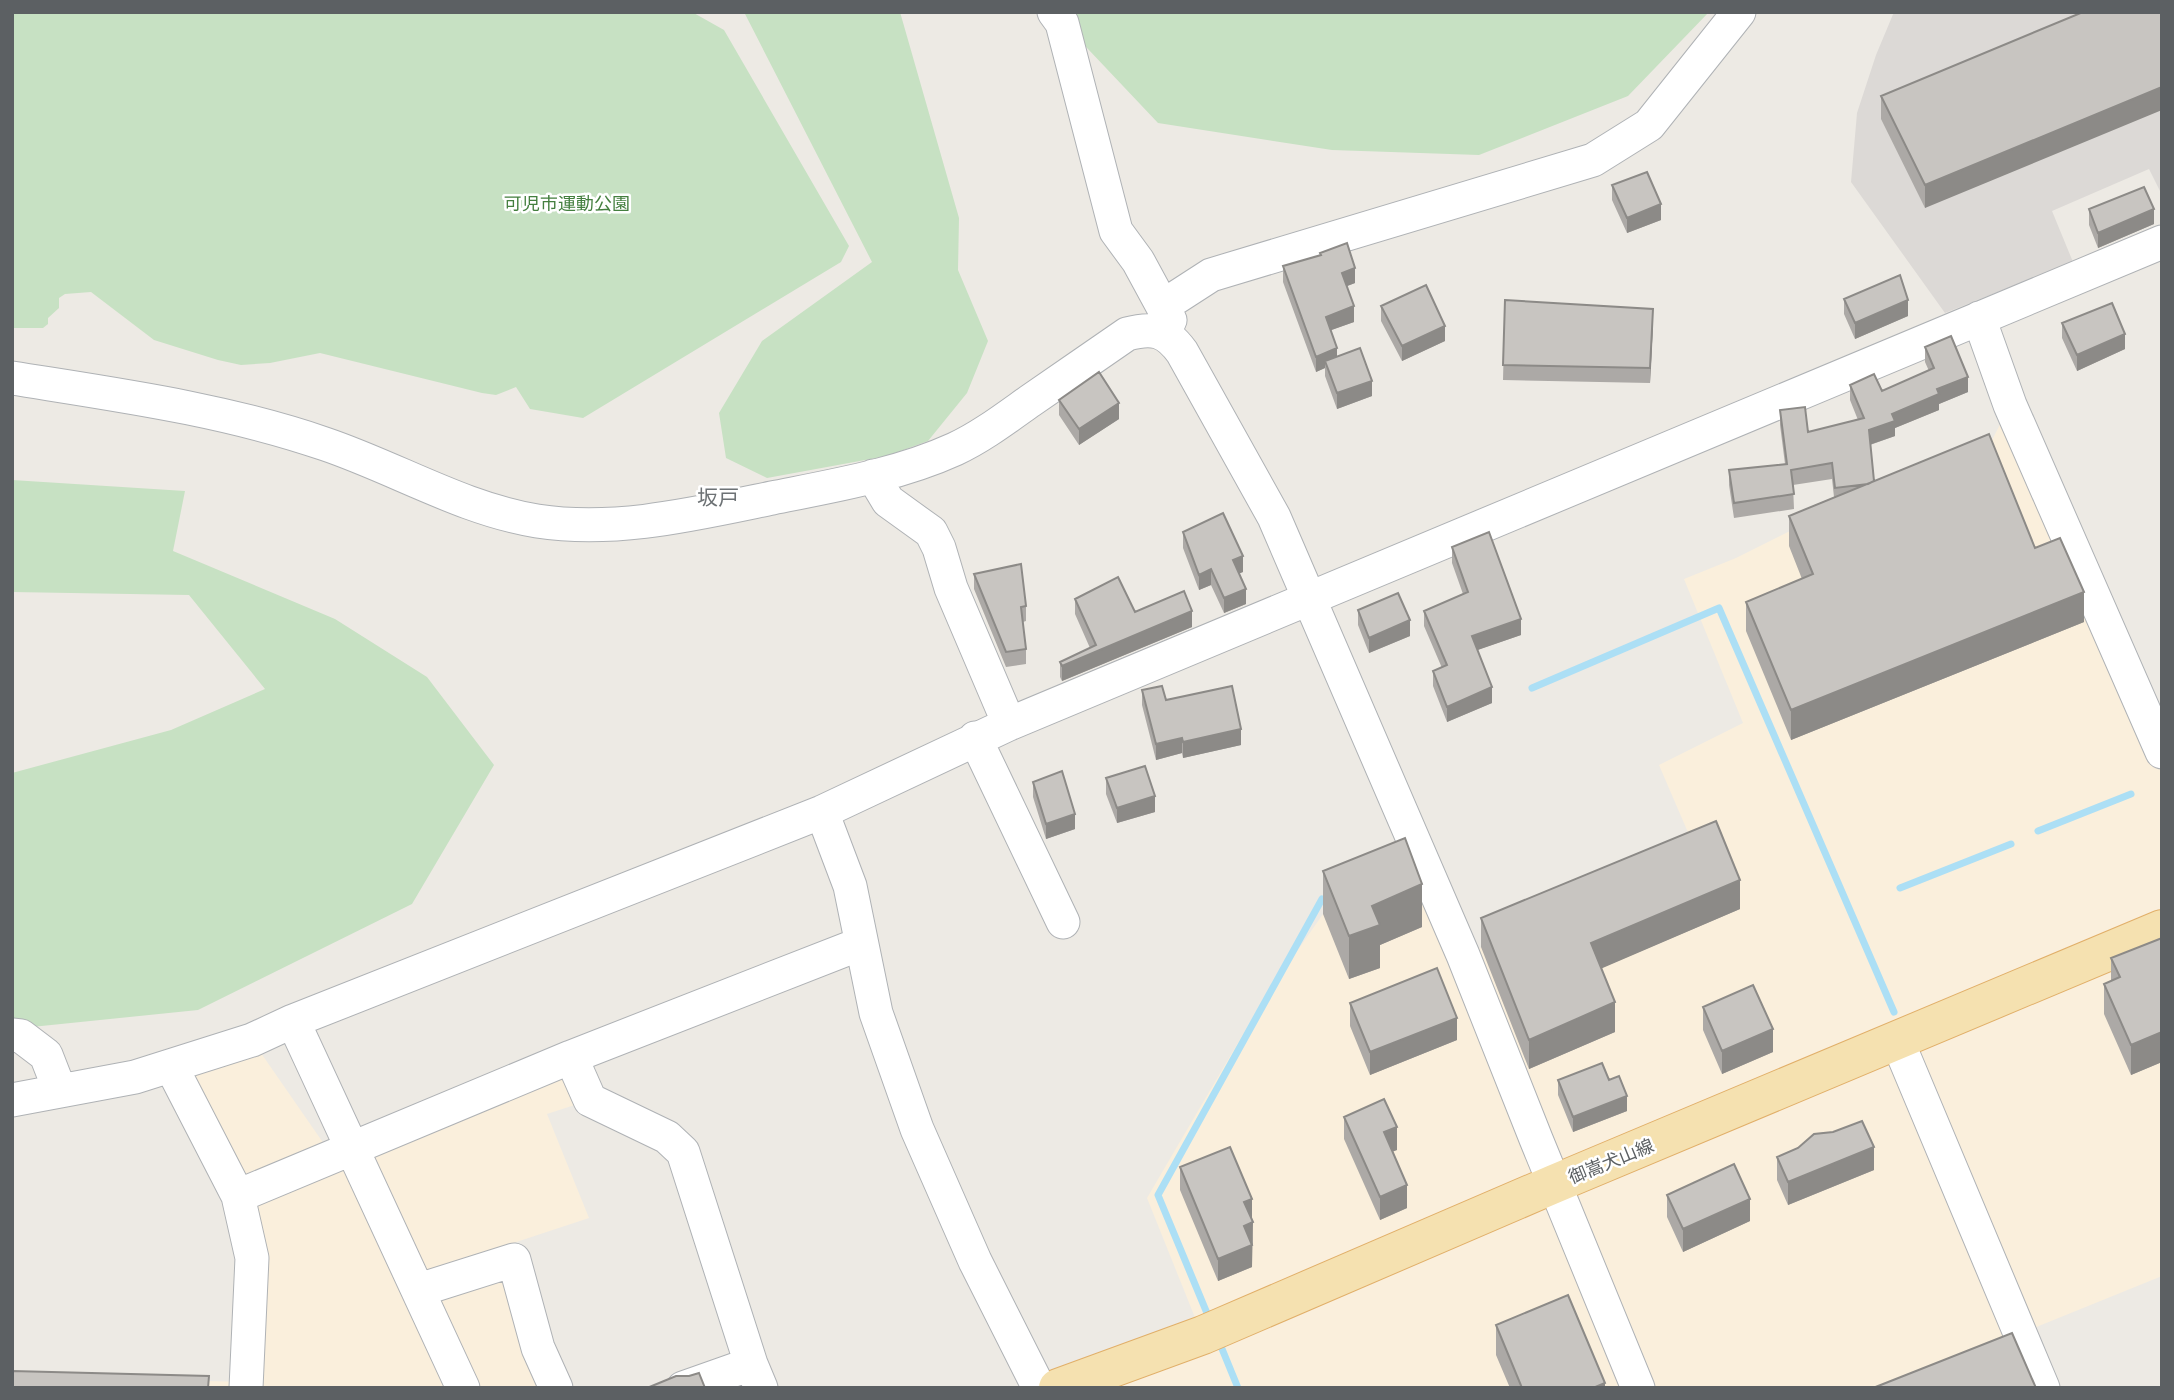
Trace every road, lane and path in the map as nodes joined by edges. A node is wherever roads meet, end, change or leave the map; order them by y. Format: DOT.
graph roads {
  1 [pos="1054,12"];
  2 [pos="1738,12"];
  3 [pos="2162,242"];
  4 [pos="1979,318"];
  5 [pos="1164,320"];
  6 [pos="12,378"];
  7 [pos="873,476"];
  8 [pos="1309,598"];
  9 [pos="1009,724"];
  10 [pos="975,738"];
  11 [pos="2162,752"];
  12 [pos="822,812"];
  13 [pos="1063,922"];
  14 [pos="2162,929"];
  15 [pos="860,944"];
  16 [pos="293,1021"];
  17 [pos="12,1035"];
  18 [pos="1897,1040"];
  19 [pos="571,1056"];
  20 [pos="171,1066"];
  21 [pos="61,1091"];
  22 [pos="12,1101"];
  23 [pos="351,1148"];
  24 [pos="1554,1184"];
  25 [pos="238,1196"];
  26 [pos="419,1290"];
  27 [pos="756,1376"];
  28 [pos="246,1388"];
  29 [pos="463,1388"];
  30 [pos="556,1388"];
  31 [pos="683,1388"];
  32 [pos="1040,1388"];
  33 [pos="1058,1388"];
  34 [pos="1638,1388"];
  35 [pos="2043,1388"];
  1 -- 5 [label="street"];
  2 -- 5 [label="street"];
  3 -- 4 [label="street"];
  4 -- 8 [label="street"];
  4 -- 11 [label="street"];
  5 -- 7 [label="street"];
  5 -- 8 [label="street"];
  6 -- 7 [label="street"];
  7 -- 9 [label="street"];
  8 -- 9 [label="street"];
  8 -- 24 [label="street"];
  9 -- 10 [label="street"];
  10 -- 12 [label="street"];
  10 -- 13 [label="street"];
  12 -- 15 [label="street"];
  12 -- 16 [label="street"];
  14 -- 18 [label="main road, 御嵩犬山線"];
  15 -- 19 [label="street"];
  15 -- 32 [label="street"];
  16 -- 20 [label="street"];
  16 -- 23 [label="street"];
  17 -- 21 [label="street"];
  18 -- 24 [label="main road, 御嵩犬山線"];
  18 -- 35 [label="street"];
  19 -- 23 [label="street"];
  19 -- 27 [label="street"];
  20 -- 21 [label="street"];
  20 -- 25 [label="street"];
  21 -- 22 [label="street"];
  23 -- 25 [label="street"];
  23 -- 26 [label="street"];
  24 -- 33 [label="main road, 御嵩犬山線"];
  24 -- 34 [label="street"];
  25 -- 28 [label="street"];
  26 -- 29 [label="street"];
  26 -- 30 [label="street"];
  27 -- 31 [label="street"];
}
